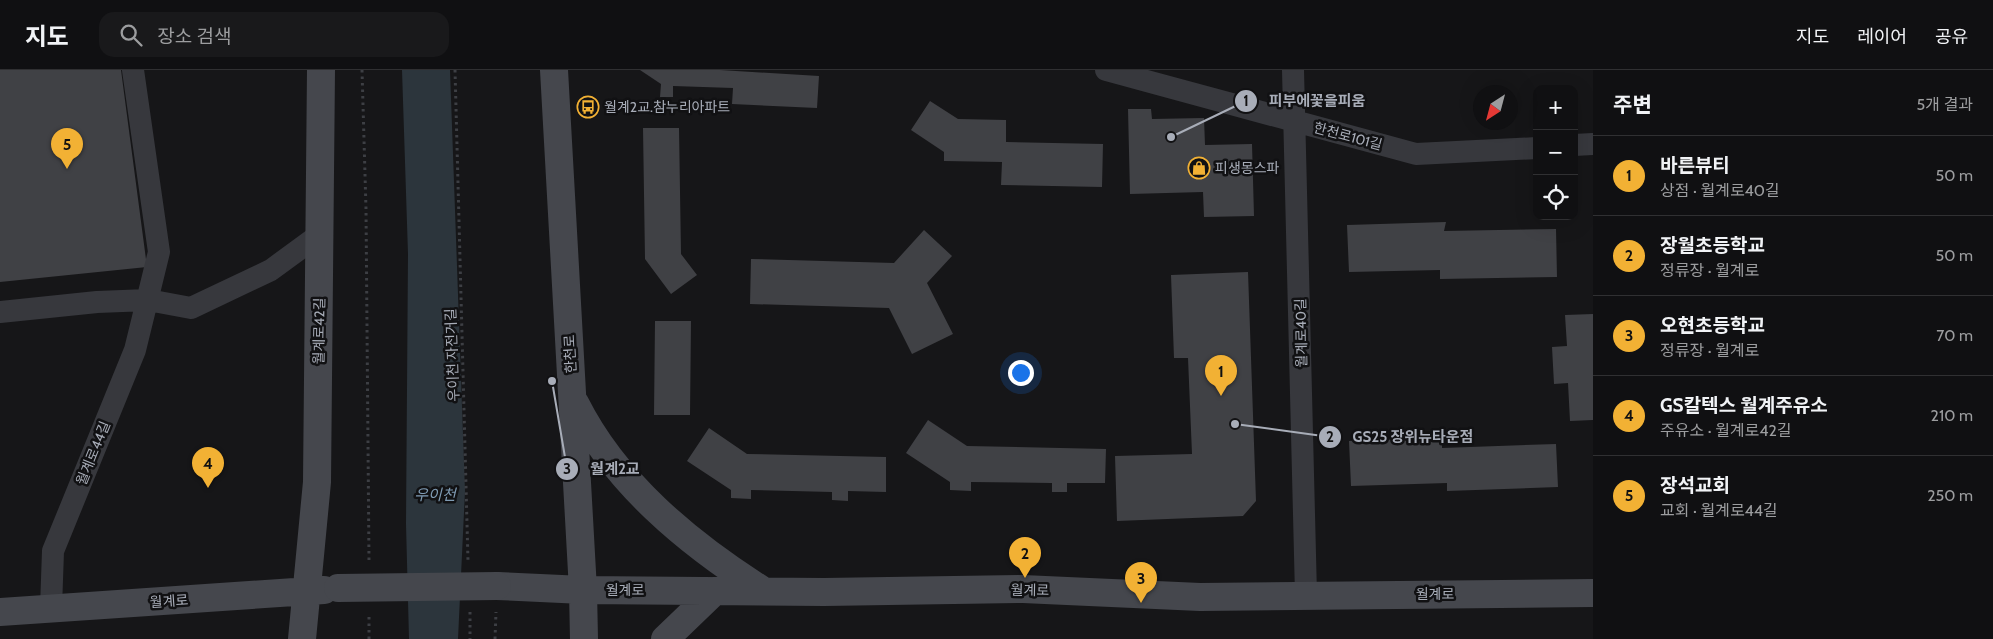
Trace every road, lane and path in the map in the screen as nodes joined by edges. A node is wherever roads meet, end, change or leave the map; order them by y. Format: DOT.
graph roads {
  1 [pos="133,70"];
  2 [pos="321,70"];
  3 [pos="362,70"];
  4 [pos="455,70"];
  5 [pos="554,70"];
  6 [pos="1106,70"];
  7 [pos="1293,70"];
  8 [pos="1295,122"];
  9 [pos="1593,144"];
  10 [pos="1578,146"];
  11 [pos="1533,148"];
  12 [pos="320,234"];
  13 [pos="148,300"];
  14 [pos="0,312"];
  15 [pos="572,397"];
  16 [pos="469,569"];
  17 [pos="369,570"];
  18 [pos="583,590"];
  19 [pos="762,590"];
  20 [pos="715,591"];
  21 [pos="306,592"];
  22 [pos="1593,594"];
  23 [pos="1306,595"];
  24 [pos="51,608"];
  25 [pos="470,609"];
  26 [pos="369,610"];
  27 [pos="0,612"];
  28 [pos="302,639"];
  29 [pos="369,639"];
  30 [pos="470,639"];
  31 [pos="584,639"];
  32 [pos="664,639"];
  1 -- 13 [label="street, 월계로44길"];
  2 -- 12 [label="main road, 월계로42길"];
  3 -- 17 [label="path"];
  4 -- 16 [label="path, 우이천 자전거길"];
  5 -- 15 [label="main road, 한천로"];
  6 -- 8 [label="street, 한천로101길"];
  7 -- 8 [label="street, 월계로40길"];
  8 -- 11 [label="street, 한천로101길"];
  8 -- 23 [label="street, 월계로40길"];
  9 -- 10 [label="street"];
  12 -- 13 [label="street"];
  12 -- 21 [label="main road, 월계로42길"];
  13 -- 14 [label="street"];
  13 -- 24 [label="street, 월계로44길"];
  15 -- 18 [label="main road, 한천로"];
  15 -- 19 [label="main road"];
  18 -- 20 [label="main road, 월계로"];
  18 -- 21 [label="main road, 월계로, bridge"];
  18 -- 31 [label="main road, 한천로"];
  19 -- 20 [label="main road, 월계로"];
  19 -- 23 [label="main road, 월계로"];
  20 -- 32 [label="main road"];
  21 -- 24 [label="main road, 월계로"];
  21 -- 28 [label="main road, 월계로42길"];
  22 -- 23 [label="main road, 월계로"];
  24 -- 27 [label="main road, 월계로"];
  25 -- 30 [label="path"];
  26 -- 29 [label="path"];
}
